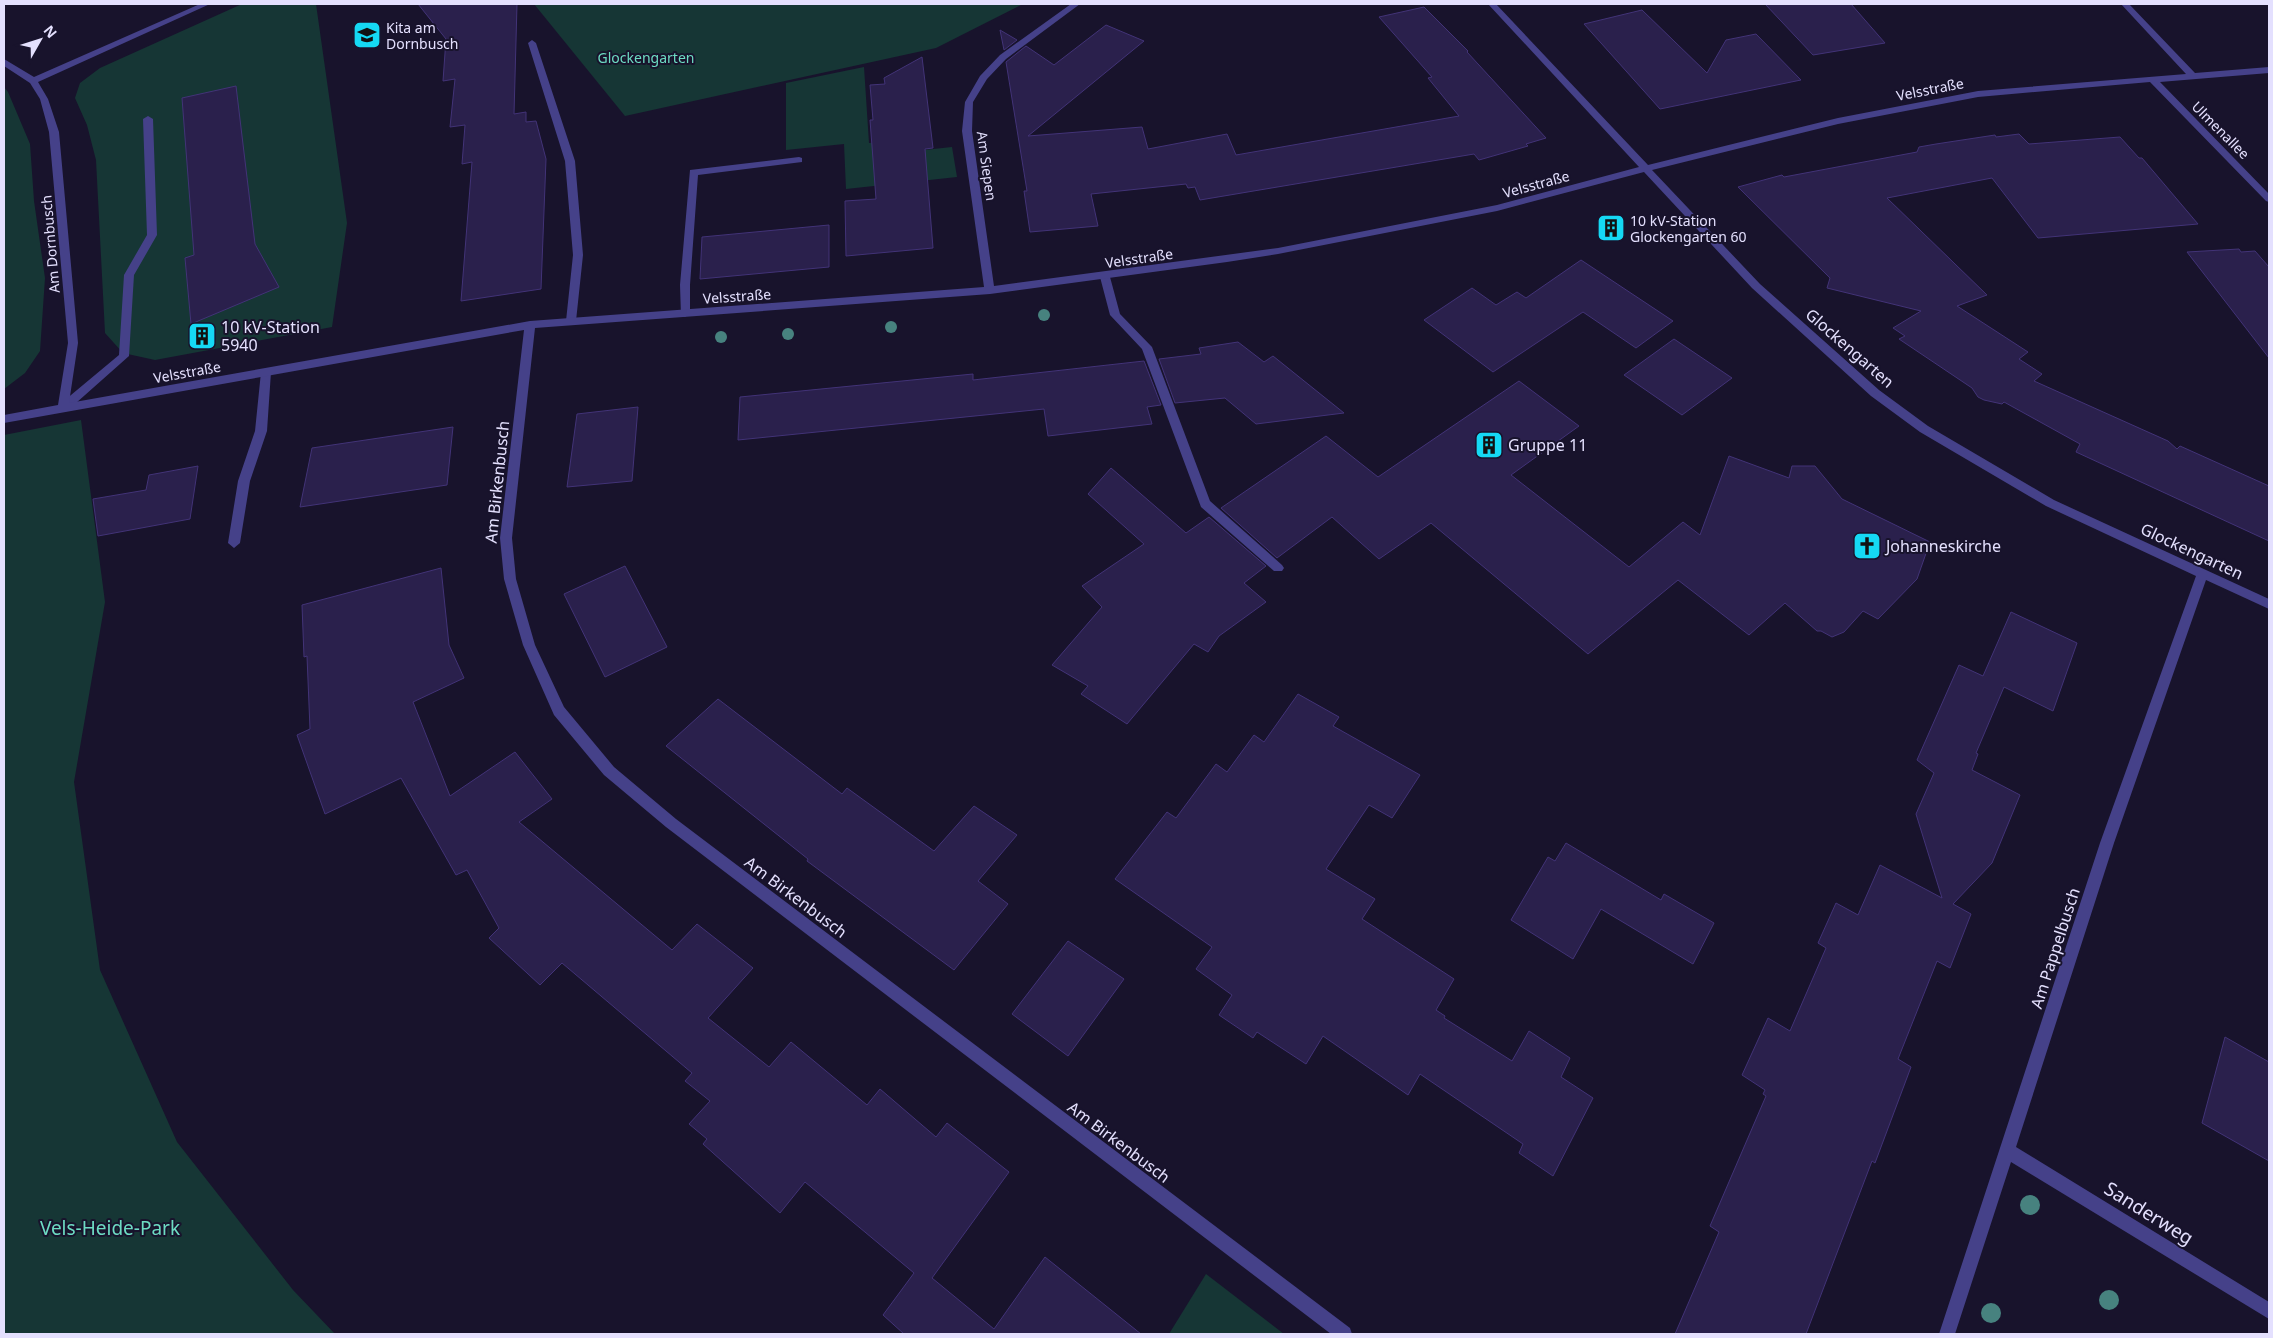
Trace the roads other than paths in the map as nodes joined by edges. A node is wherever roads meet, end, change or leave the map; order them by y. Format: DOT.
graph roads {
  1 [pos="206,4"];
  2 [pos="1076,4"];
  3 [pos="1492,4"];
  4 [pos="2125,4"];
  5 [pos="532,43"];
  6 [pos="4,62"];
  7 [pos="2269,70"];
  8 [pos="2193,76"];
  9 [pos="2153,80"];
  10 [pos="33,81"];
  11 [pos="148,118"];
  12 [pos="799,160"];
  13 [pos="1646,168"];
  14 [pos="2269,199"];
  15 [pos="1105,276"];
  16 [pos="990,290"];
  17 [pos="685,313"];
  18 [pos="571,321"];
  19 [pos="530,325"];
  20 [pos="266,372"];
  21 [pos="63,408"];
  22 [pos="4,419"];
  23 [pos="234,543"];
  24 [pos="1278,568"];
  25 [pos="2202,575"];
  26 [pos="2269,604"];
  27 [pos="2006,1150"];
  28 [pos="2269,1311"];
  29 [pos="1344,1334"];
  30 [pos="1947,1334"];
  1 -- 10 [label="street"];
  2 -- 16 [label="street, Am Siepen"];
  3 -- 13 [label="street, Glockengarten"];
  4 -- 8 [label="street, Ulmenallee"];
  5 -- 18 [label="street"];
  6 -- 10 [label="street, Am Dornbusch"];
  7 -- 8 [label="street, Velsstraße"];
  8 -- 9 [label="street, Velsstraße"];
  9 -- 13 [label="street, Velsstraße"];
  9 -- 14 [label="street, Ulmenallee"];
  10 -- 21 [label="street, Am Dornbusch"];
  11 -- 21 [label="street"];
  12 -- 17 [label="street"];
  13 -- 15 [label="street, Velsstraße"];
  13 -- 25 [label="street, Glockengarten"];
  15 -- 16 [label="street, Velsstraße"];
  15 -- 24 [label="street"];
  16 -- 17 [label="street, Velsstraße"];
  17 -- 18 [label="street, Velsstraße"];
  18 -- 19 [label="street, Velsstraße"];
  19 -- 20 [label="street, Velsstraße"];
  19 -- 29 [label="street, Am Birkenbusch"];
  20 -- 21 [label="street, Velsstraße"];
  20 -- 23 [label="street"];
  21 -- 22 [label="street, Velsstraße"];
  25 -- 26 [label="street, Glockengarten"];
  25 -- 27 [label="street, Am Pappelbusch"];
  27 -- 28 [label="street, Sanderweg"];
  27 -- 30 [label="street, Am Pappelbusch"];
}
